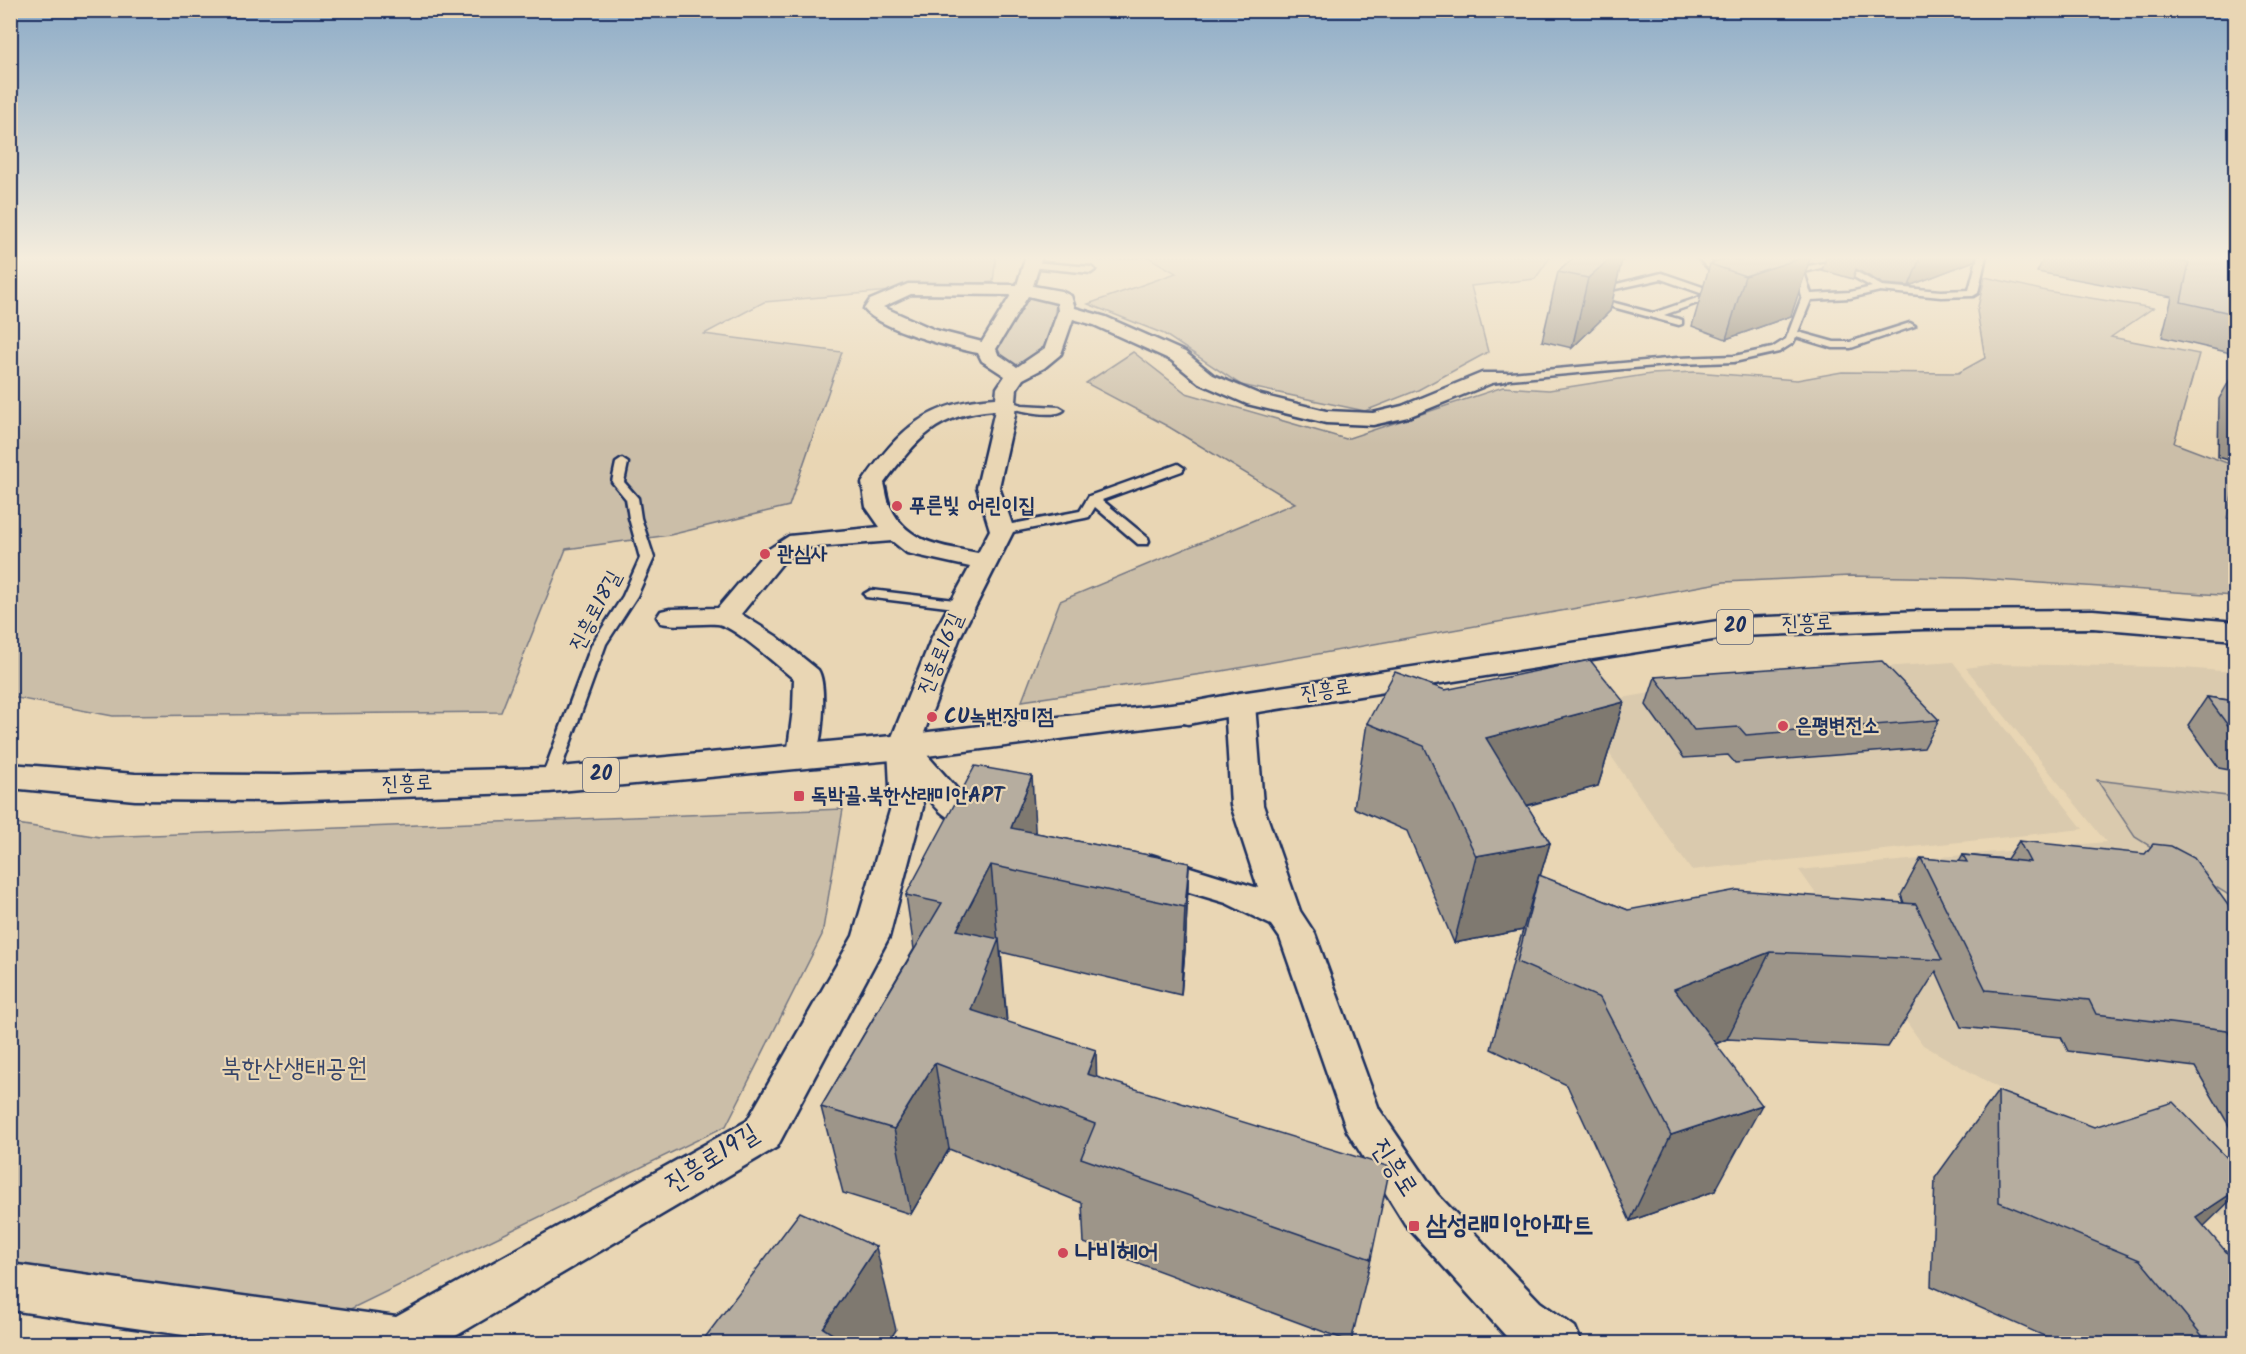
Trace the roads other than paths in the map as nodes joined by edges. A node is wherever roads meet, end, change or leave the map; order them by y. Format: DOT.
graph roads {
  1 [pos="890,319"];
  2 [pos="1007,319"];
  3 [pos="1064,319"];
  4 [pos="1094,319"];
  5 [pos="1667,319"];
  6 [pos="1798,319"];
  7 [pos="1679,322"];
  8 [pos="1910,326"];
  9 [pos="1793,333"];
  10 [pos="987,349"];
  11 [pos="1016,375"];
  12 [pos="1499,376"];
  13 [pos="1006,403"];
  14 [pos="1059,410"];
  15 [pos="622,463"];
  16 [pos="1178,468"];
  17 [pos="1093,499"];
  18 [pos="1002,530"];
  19 [pos="897,533"];
  20 [pos="1143,541"];
  21 [pos="985,562"];
  22 [pos="871,594"];
  23 [pos="963,604"];
  24 [pos="726,616"];
  25 [pos="670,617"];
  26 [pos="2235,631"];
  27 [pos="1240,704"];
  28 [pos="903,747"];
  29 [pos="802,756"];
  30 [pos="10,776"];
  31 [pos="549,780"];
  32 [pos="1017,835"];
  33 [pos="1121,862"];
  34 [pos="1284,915"];
  35 [pos="10,1287"];
  36 [pos="396,1342"];
  37 [pos="1558,1344"];
  1 -- 10 [label="street"];
  2 -- 10 [label="street"];
  3 -- 11 [label="street"];
  4 -- 12 [label="street"];
  5 -- 7 [label="lane"];
  6 -- 9 [label="lane"];
  8 -- 9 [label="lane"];
  9 -- 12 [label="lane"];
  10 -- 11 [label="street"];
  11 -- 13 [label="street"];
  13 -- 14 [label="lane"];
  13 -- 18 [label="street"];
  13 -- 19 [label="street"];
  15 -- 31 [label="lane, 진흥로18길"];
  16 -- 17 [label="lane"];
  17 -- 18 [label="lane"];
  17 -- 20 [label="lane"];
  18 -- 21 [label="street, 진흥로16길"];
  19 -- 21 [label="street"];
  19 -- 24 [label="street"];
  21 -- 23 [label="street, 진흥로16길"];
  22 -- 23 [label="lane"];
  23 -- 28 [label="street, 진흥로16길"];
  24 -- 25 [label="street"];
  24 -- 29 [label="street"];
  26 -- 27 [label="main road, 진흥로 / 20"];
  27 -- 28 [label="main road, 진흥로 / 20"];
  27 -- 34 [label="street, 진흥로"];
  28 -- 29 [label="main road, 진흥로 / 20"];
  28 -- 32 [label="street"];
  28 -- 36 [label="street, 진흥로19길"];
  29 -- 31 [label="main road, 진흥로 / 20"];
  30 -- 31 [label="main road, 진흥로 / 20"];
  33 -- 34 [label="street"];
  34 -- 37 [label="street, 진흥로"];
  35 -- 36 [label="street"];
}
